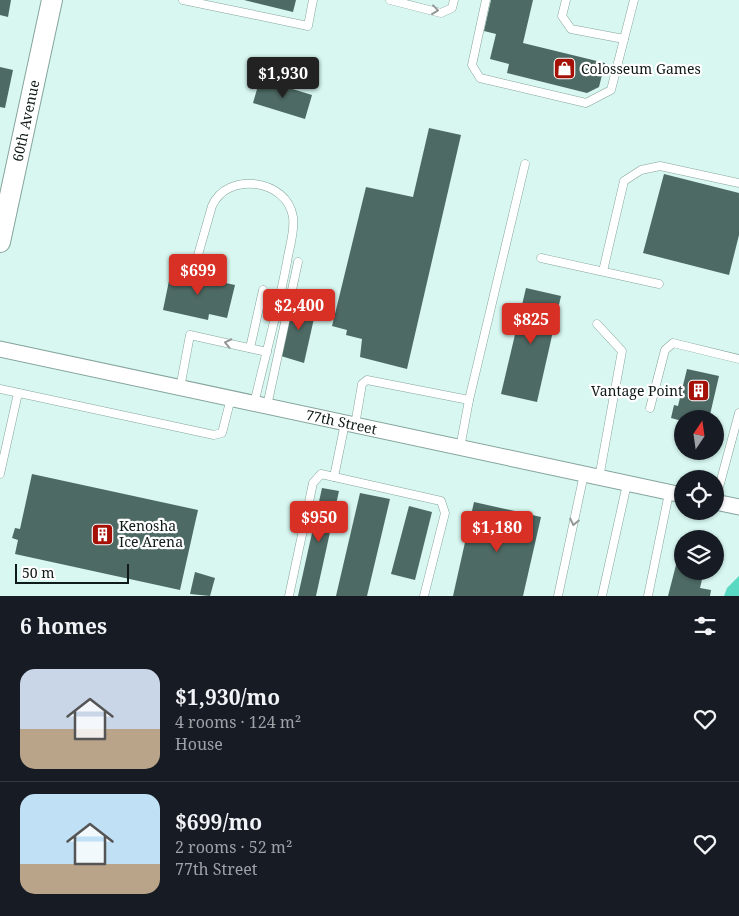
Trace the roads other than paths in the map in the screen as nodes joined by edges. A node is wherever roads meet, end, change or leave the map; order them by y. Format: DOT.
graph roads {
  1 [pos="52,0"];
  2 [pos="183,0"];
  3 [pos="313,0"];
  4 [pos="390,0"];
  5 [pos="454,0"];
  6 [pos="486,0"];
  7 [pos="566,0"];
  8 [pos="634,0"];
  9 [pos="411,3"];
  10 [pos="624,39"];
  11 [pos="525,164"];
  12 [pos="739,183"];
  13 [pos="0,242"];
  14 [pos="542,258"];
  15 [pos="196,262"];
  16 [pos="298,262"];
  17 [pos="603,271"];
  18 [pos="659,284"];
  19 [pos="263,290"];
  20 [pos="597,324"];
  21 [pos="250,348"];
  22 [pos="0,349"];
  23 [pos="267,352"];
  24 [pos="739,359"];
  25 [pos="180,388"];
  26 [pos="0,389"];
  27 [pos="18,393"];
  28 [pos="231,398"];
  29 [pos="469,400"];
  30 [pos="261,405"];
  31 [pos="650,408"];
  32 [pos="739,413"];
  33 [pos="350,424"];
  34 [pos="460,448"];
  35 [pos="724,470"];
  36 [pos="0,474"];
  37 [pos="592,476"];
  38 [pos="334,477"];
  39 [pos="627,484"];
  40 [pos="674,494"];
  41 [pos="674,501"];
  42 [pos="724,504"];
  43 [pos="739,507"];
  44 [pos="289,596"];
  45 [pos="424,596"];
  46 [pos="558,596"];
  47 [pos="602,596"];
  48 [pos="648,596"];
  1 -- 13 [label="street, 60th Avenue"];
  2 -- 3 [label="lane"];
  4 -- 9 [label="lane"];
  9 -- 5 [label="lane, one-way"];
  6 -- 10 [label="lane"];
  7 -- 10 [label="lane"];
  8 -- 10 [label="lane"];
  11 -- 29 [label="lane"];
  12 -- 17 [label="lane"];
  14 -- 17 [label="lane"];
  15 -- 23 [label="lane"];
  16 -- 30 [label="lane"];
  17 -- 18 [label="lane"];
  19 -- 21 [label="lane"];
  20 -- 37 [label="lane"];
  21 -- 23 [label="lane"];
  21 -- 25 [label="lane, one-way"];
  22 -- 25 [label="street, 77th Street"];
  23 -- 30 [label="lane"];
  24 -- 31 [label="lane"];
  25 -- 28 [label="street, 77th Street"];
  26 -- 27 [label="lane"];
  27 -- 28 [label="lane"];
  27 -- 36 [label="lane"];
  28 -- 30 [label="street, 77th Street"];
  29 -- 33 [label="lane"];
  29 -- 34 [label="lane"];
  30 -- 33 [label="street, 77th Street"];
  32 -- 35 [label="lane"];
  33 -- 34 [label="street, 77th Street"];
  33 -- 38 [label="lane"];
  34 -- 37 [label="street, 77th Street"];
  37 -- 39 [label="street, 77th Street"];
  37 -- 46 [label="lane, one-way"];
  38 -- 44 [label="lane"];
  38 -- 45 [label="lane"];
  39 -- 40 [label="street, 77th Street"];
  39 -- 47 [label="lane"];
  41 -- 48 [label="lane"];
  42 -- 43 [label="street"];
}
